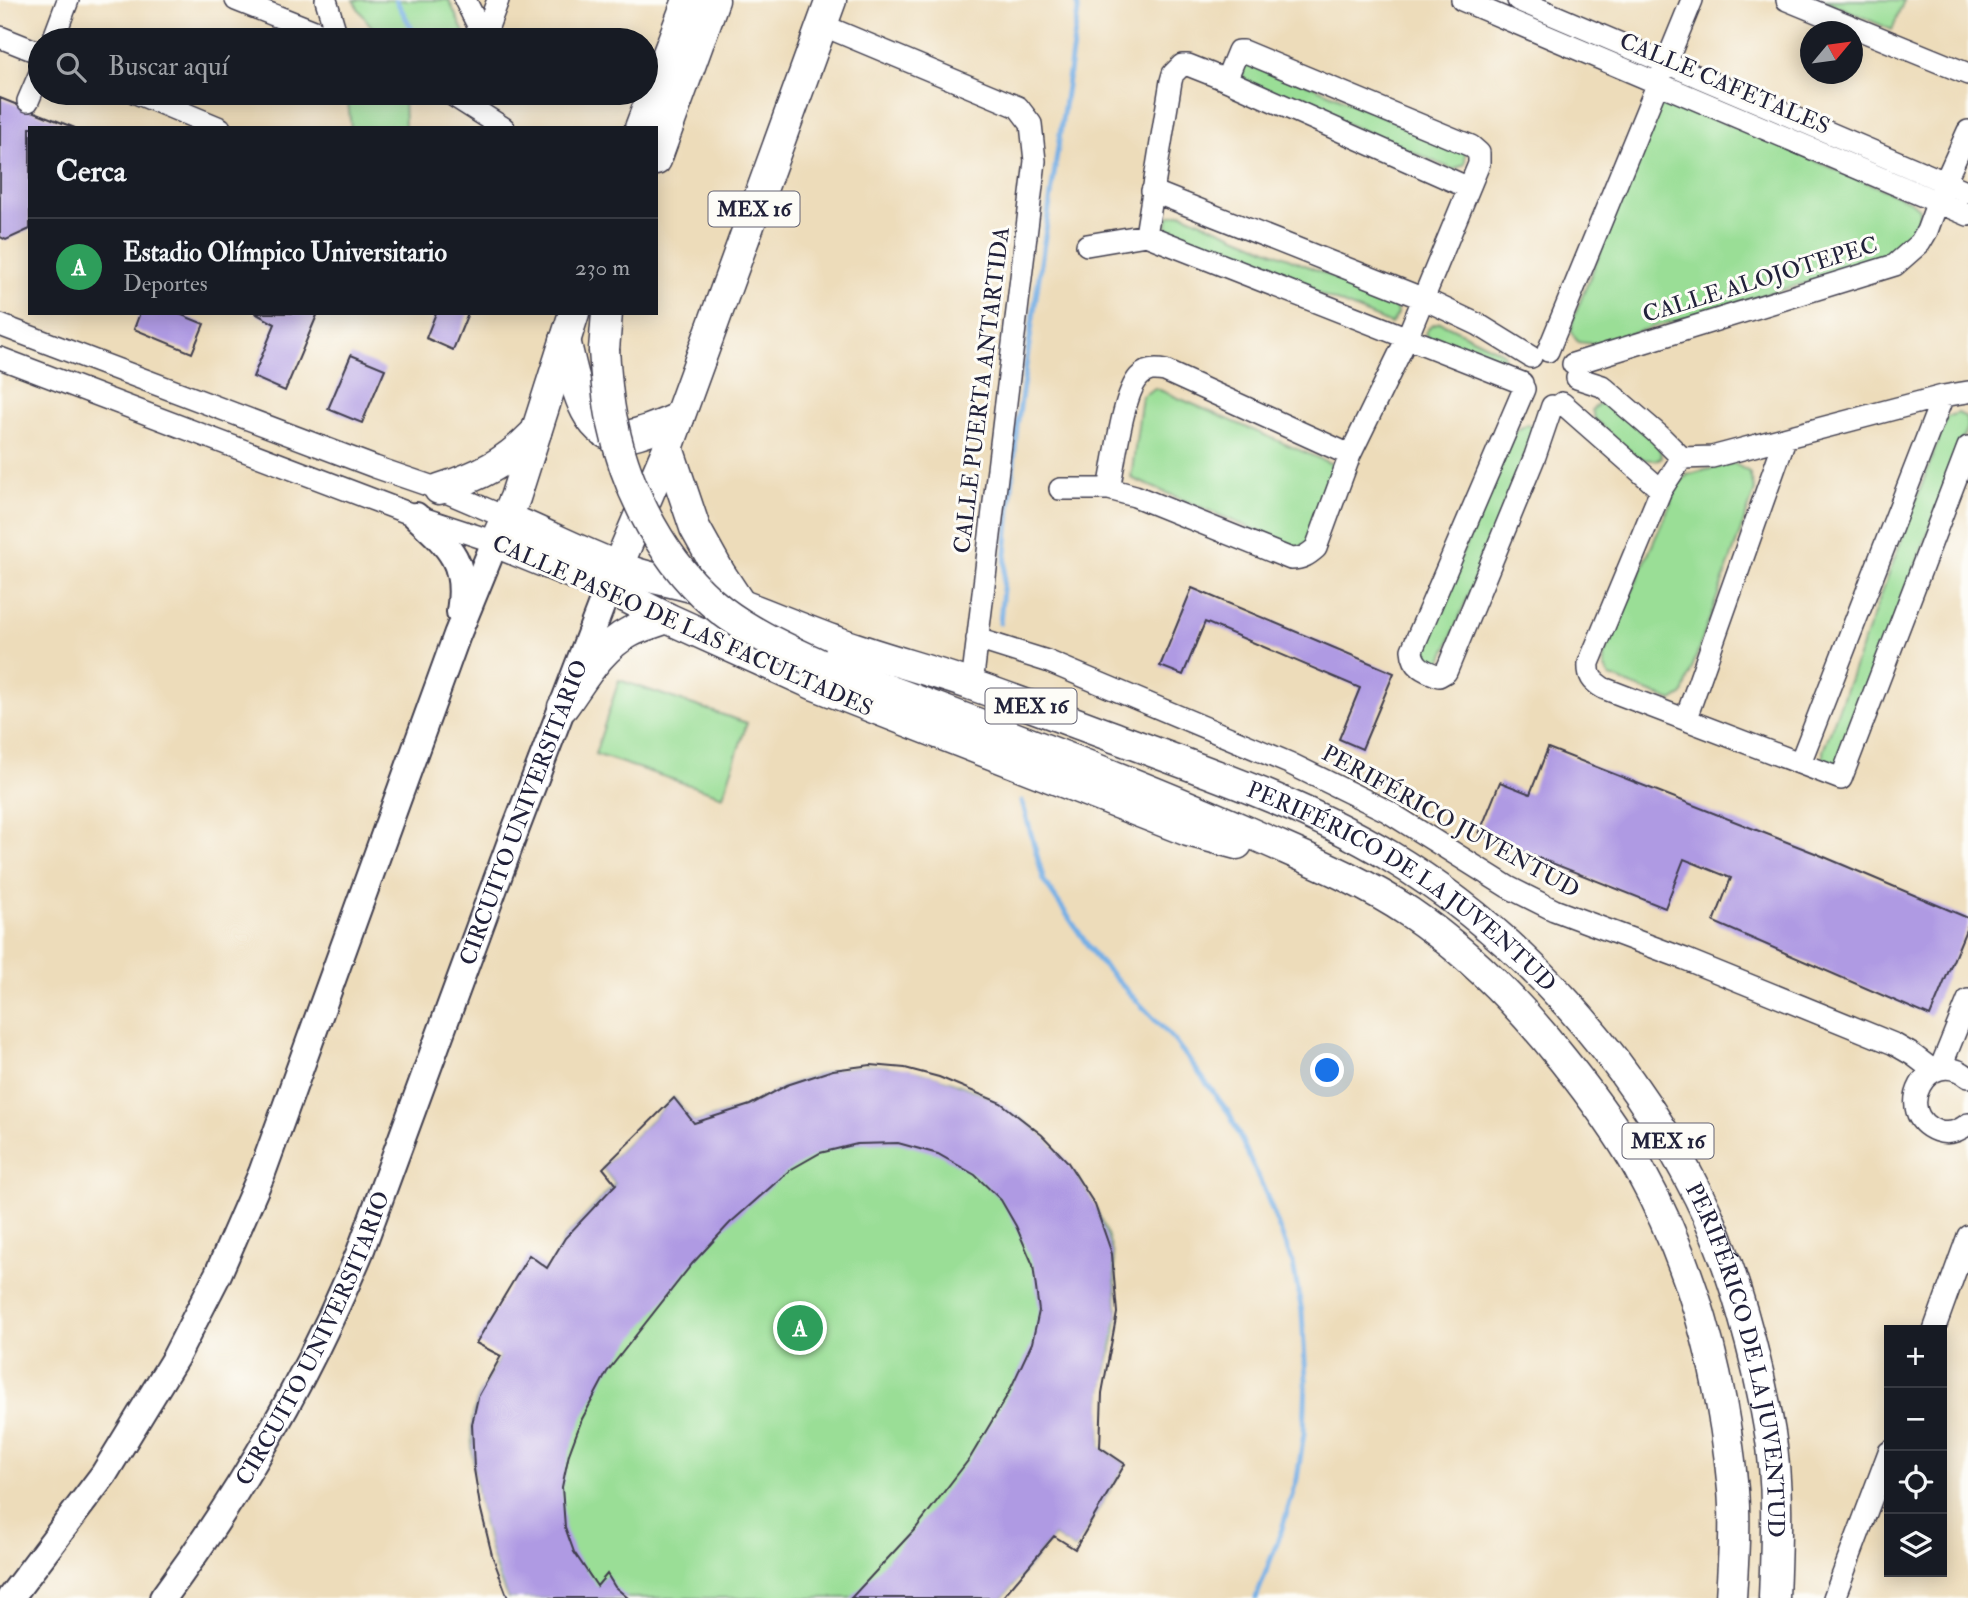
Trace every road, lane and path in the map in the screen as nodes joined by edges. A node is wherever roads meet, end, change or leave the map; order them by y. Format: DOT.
graph roads {
  1 [pos="68,0"];
  2 [pos="236,0"];
  3 [pos="326,0"];
  4 [pos="465,0"];
  5 [pos="498,0"];
  6 [pos="688,0"];
  7 [pos="714,0"];
  8 [pos="1462,0"];
  9 [pos="1518,0"];
  10 [pos="1692,0"];
  11 [pos="1787,0"];
  12 [pos="826,13"];
  13 [pos="58,28"];
  14 [pos="307,28"];
  15 [pos="334,28"];
  16 [pos="478,28"];
  17 [pos="487,28"];
  18 [pos="0,37"];
  19 [pos="28,48"];
  20 [pos="1665,63"];
  21 [pos="1968,74"];
  22 [pos="658,80"];
  23 [pos="1226,80"];
  24 [pos="1656,82"];
  25 [pos="165,105"];
  26 [pos="472,105"];
  27 [pos="649,105"];
  28 [pos="215,126"];
  29 [pos="501,126"];
  30 [pos="641,126"];
  31 [pos="1968,131"];
  32 [pos="658,154"];
  33 [pos="1469,188"];
  34 [pos="1152,191"];
  35 [pos="1942,192"];
  36 [pos="1968,192"];
  37 [pos="1968,215"];
  38 [pos="1146,235"];
  39 [pos="1087,245"];
  40 [pos="1424,299"];
  41 [pos="607,315"];
  42 [pos="570,324"];
  43 [pos="0,325"];
  44 [pos="1407,338"];
  45 [pos="1539,354"];
  46 [pos="0,358"];
  47 [pos="1575,371"];
  48 [pos="1523,386"];
  49 [pos="1968,392"];
  50 [pos="1943,396"];
  51 [pos="1557,405"];
  52 [pos="679,418"];
  53 [pos="536,432"];
  54 [pos="1785,439"];
  55 [pos="1968,447"];
  56 [pos="668,448"];
  57 [pos="1350,455"];
  58 [pos="1682,458"];
  59 [pos="439,489"];
  60 [pos="1060,489"];
  61 [pos="1109,489"];
  62 [pos="1661,490"];
  63 [pos="415,516"];
  64 [pos="501,530"];
  65 [pos="613,577"];
  66 [pos="737,603"];
  67 [pos="667,618"];
  68 [pos="457,635"];
  69 [pos="977,639"];
  70 [pos="726,646"];
  71 [pos="972,685"];
  72 [pos="563,707"];
  73 [pos="1686,718"];
  74 [pos="1800,763"];
  75 [pos="1290,851"];
  76 [pos="1968,1000"];
  77 [pos="1937,1070"];
  78 [pos="1968,1077"];
  79 [pos="1967,1127"];
  80 [pos="1968,1236"];
  81 [pos="1936,1325"];
  82 [pos="1884,1465"];
  83 [pos="10,1598"];
  84 [pos="163,1598"];
  85 [pos="1731,1598"];
  86 [pos="1774,1598"];
  87 [pos="1834,1598"];
  1 -- 13 [label="street"];
  2 -- 14 [label="street"];
  3 -- 15 [label="street"];
  4 -- 16 [label="street"];
  5 -- 17 [label="street"];
  6 -- 22 [label="highway"];
  7 -- 32 [label="highway"];
  8 -- 24 [label="street, CALLE CAFETALES"];
  9 -- 20 [label="street, CALLE CAFETALES"];
  10 -- 20 [label="street"];
  11 -- 21 [label="street"];
  12 -- 52 [label="highway, CIRCUITO UNIVERSITARIO / MEX 16"];
  12 -- 69 [label="street, CALLE PUERTA ANTARTIDA"];
  18 -- 19 [label="street"];
  20 -- 24 [label="street"];
  20 -- 35 [label="street, CALLE CAFETALES"];
  23 -- 33 [label="street"];
  23 -- 33 [label="street"];
  23 -- 34 [label="street"];
  24 -- 35 [label="street, CALLE CAFETALES"];
  24 -- 45 [label="street"];
  25 -- 28 [label="street"];
  26 -- 29 [label="street"];
  27 -- 30 [label="highway"];
  31 -- 35 [label="street, CALLE ALOJOTEPEC"];
  33 -- 40 [label="street"];
  34 -- 38 [label="street"];
  34 -- 40 [label="street"];
  35 -- 36 [label="street, CALLE CAFETALES"];
  35 -- 37 [label="street, CALLE CAFETALES"];
  35 -- 47 [label="street, CALLE ALOJOTEPEC"];
  38 -- 39 [label="street"];
  38 -- 44 [label="street"];
  40 -- 44 [label="street"];
  40 -- 45 [label="street"];
  41 -- 75 [label="highway, bridge"];
  42 -- 52 [label="highway"];
  42 -- 53 [label="highway"];
  43 -- 59 [label="street, CALLE PASEO DE LAS FACULTADES"];
  44 -- 48 [label="street"];
  44 -- 57 [label="street"];
  45 -- 47 [label="street"];
  45 -- 48 [label="street"];
  46 -- 63 [label="street, CALLE PASEO DE LAS FACULTADES"];
  47 -- 51 [label="street"];
  47 -- 58 [label="street"];
  48 -- 51 [label="street"];
  48 -- 51 [label="street"];
  49 -- 50 [label="street"];
  50 -- 54 [label="street"];
  50 -- 74 [label="street"];
  51 -- 62 [label="street"];
  52 -- 56 [label="highway, CIRCUITO UNIVERSITARIO / MEX 16"];
  53 -- 59 [label="highway"];
  53 -- 64 [label="highway"];
  54 -- 58 [label="street"];
  54 -- 73 [label="street"];
  55 -- 74 [label="street"];
  56 -- 65 [label="highway, CIRCUITO UNIVERSITARIO / MEX 16"];
  56 -- 66 [label="highway"];
  57 -- 61 [label="street"];
  57 -- 61 [label="street"];
  58 -- 62 [label="street"];
  59 -- 64 [label="street, CALLE PASEO DE LAS FACULTADES"];
  60 -- 61 [label="street"];
  62 -- 73 [label="street"];
  63 -- 64 [label="street, CALLE PASEO DE LAS FACULTADES"];
  63 -- 68 [label="main road"];
  64 -- 65 [label="highway, CALLE PASEO DE LAS FACULTADES / MEX 16"];
  64 -- 68 [label="main road"];
  65 -- 66 [label="highway, PERIFÉRICO DE LA JUVENTUD / MEX 16"];
  65 -- 67 [label="highway, CALLE PASEO DE LAS FACULTADES / MEX 16"];
  65 -- 72 [label="main road, CIRCUITO UNIVERSITARIO / MEX 16"];
  66 -- 70 [label="highway"];
  66 -- 71 [label="highway, PERIFÉRICO DE LA JUVENTUD / MEX 16"];
  67 -- 70 [label="highway, CALLE PASEO DE LAS FACULTADES / MEX 16"];
  67 -- 72 [label="highway"];
  68 -- 83 [label="main road"];
  69 -- 71 [label="street, CALLE PUERTA ANTARTIDA"];
  69 -- 77 [label="street, PERIFÉRICO JUVENTUD"];
  70 -- 75 [label="highway, CALLE PASEO DE LAS FACULTADES / MEX 16"];
  71 -- 86 [label="highway, PERIFÉRICO DE LA JUVENTUD / MEX 16"];
  72 -- 84 [label="main road, CIRCUITO UNIVERSITARIO / MEX 16"];
  73 -- 74 [label="street"];
  75 -- 85 [label="highway, PERIFÉRICO DE LA JUVENTUD / MEX 16"];
  76 -- 77 [label="street"];
  77 -- 78 [label="street, PERIFÉRICO JUVENTUD"];
  77 -- 79 [label="street"];
  80 -- 81 [label="street"];
  82 -- 87 [label="street"];
}
